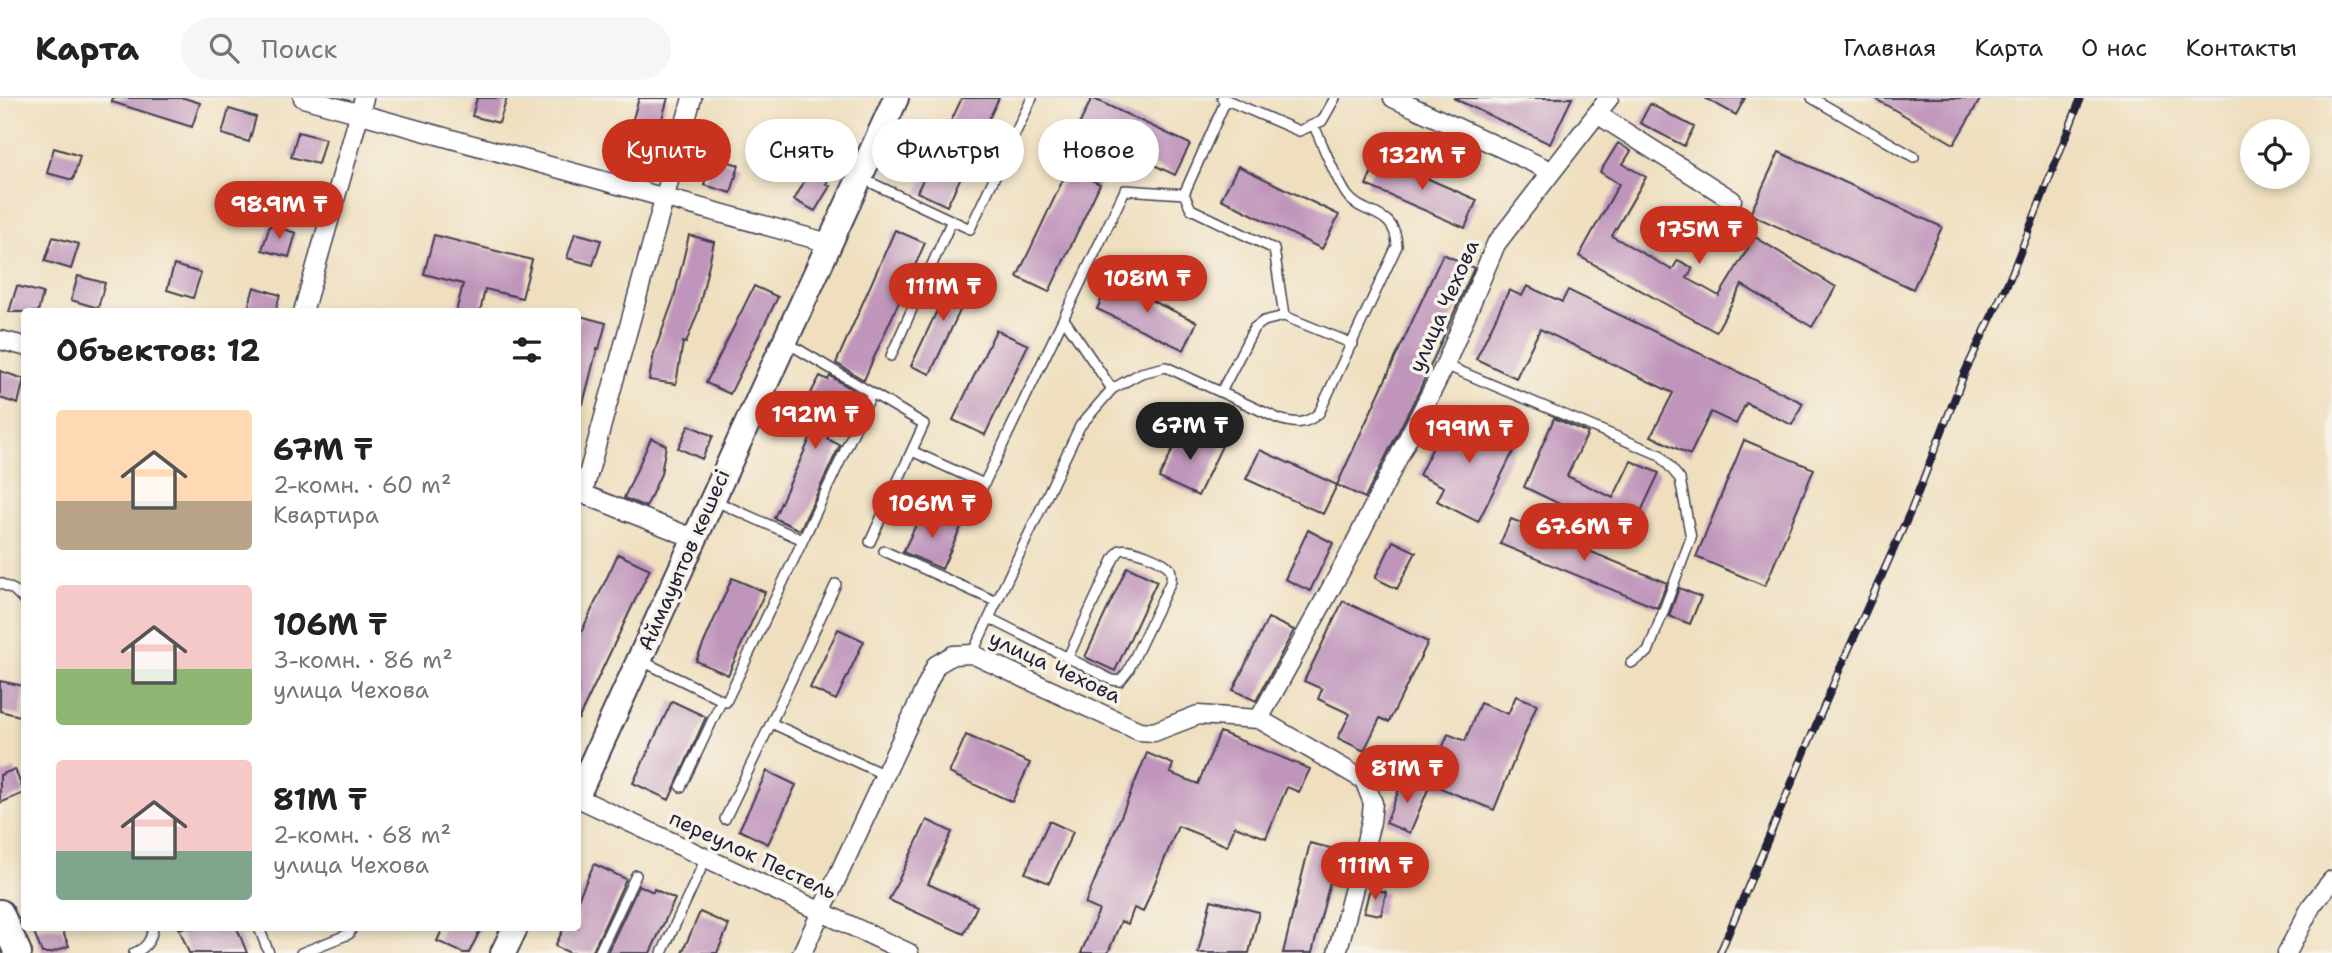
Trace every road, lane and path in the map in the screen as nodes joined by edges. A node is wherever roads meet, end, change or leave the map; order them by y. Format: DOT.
graph roads {
  1 [pos="303,98"];
  2 [pos="692,98"];
  3 [pos="896,98"];
  4 [pos="1032,98"];
  5 [pos="1335,98"];
  6 [pos="1393,98"];
  7 [pos="1609,98"];
  8 [pos="1812,98"];
  9 [pos="1224,99"];
  10 [pos="362,106"];
  11 [pos="1597,114"];
  12 [pos="1314,126"];
  13 [pos="1914,157"];
  14 [pos="1551,171"];
  15 [pos="859,177"];
  16 [pos="1184,194"];
  17 [pos="664,199"];
  18 [pos="1732,200"];
  19 [pos="952,220"];
  20 [pos="829,243"];
  21 [pos="304,308"];
  22 [pos="1284,316"];
  23 [pos="1064,319"];
  24 [pos="0,340"];
  25 [pos="784,341"];
  26 [pos="1353,344"];
  27 [pos="21,345"];
  28 [pos="891,356"];
  29 [pos="1445,365"];
  30 [pos="1112,389"];
  31 [pos="1221,392"];
  32 [pos="872,393"];
  33 [pos="912,451"];
  34 [pos="984,484"];
  35 [pos="581,490"];
  36 [pos="581,493"];
  37 [pos="711,499"];
  38 [pos="971,516"];
  39 [pos="693,538"];
  40 [pos="803,540"];
  41 [pos="870,542"];
  42 [pos="884,551"];
  43 [pos="0,583"];
  44 [pos="836,584"];
  45 [pos="21,597"];
  46 [pos="997,602"];
  47 [pos="989,618"];
  48 [pos="972,654"];
  49 [pos="1068,657"];
  50 [pos="639,659"];
  51 [pos="1631,663"];
  52 [pos="722,700"];
  53 [pos="1259,719"];
  54 [pos="771,723"];
  55 [pos="885,775"];
  56 [pos="581,786"];
  57 [pos="681,787"];
  58 [pos="581,797"];
  59 [pos="725,819"];
  60 [pos="706,858"];
  61 [pos="636,875"];
  62 [pos="2332,880"];
  63 [pos="821,911"];
  64 [pos="0,913"];
  65 [pos="152,931"];
  66 [pos="261,931"];
  67 [pos="350,931"];
  68 [pos="514,931"];
  69 [pos="18,953"];
  70 [pos="134,953"];
  71 [pos="270,953"];
  72 [pos="301,953"];
  73 [pos="503,953"];
  74 [pos="598,953"];
  75 [pos="662,953"];
  76 [pos="802,953"];
  77 [pos="909,953"];
  78 [pos="1337,953"];
  79 [pos="2287,953"];
  1 -- 10 [label="street"];
  2 -- 17 [label="street"];
  3 -- 15 [label="street, Аймауытов көшесі"];
  4 -- 19 [label="lane"];
  5 -- 12 [label="lane"];
  6 -- 14 [label="street"];
  7 -- 11 [label="street, улица Чехова"];
  8 -- 13 [label="lane"];
  9 -- 12 [label="lane"];
  9 -- 16 [label="lane"];
  10 -- 17 [label="street"];
  10 -- 21 [label="street"];
  11 -- 14 [label="street, улица Чехова"];
  11 -- 18 [label="street"];
  12 -- 26 [label="lane"];
  14 -- 29 [label="street, улица Чехова"];
  15 -- 19 [label="lane"];
  15 -- 20 [label="street, Аймауытов көшесі"];
  16 -- 22 [label="lane"];
  16 -- 23 [label="lane"];
  17 -- 20 [label="street"];
  17 -- 35 [label="street"];
  19 -- 28 [label="lane"];
  20 -- 25 [label="street, Аймауытов көшесі"];
  22 -- 26 [label="lane"];
  22 -- 31 [label="lane"];
  23 -- 30 [label="lane"];
  23 -- 34 [label="lane"];
  24 -- 27 [label="street"];
  25 -- 32 [label="lane"];
  25 -- 37 [label="street, Аймауытов көшесі"];
  26 -- 31 [label="lane"];
  29 -- 51 [label="lane"];
  29 -- 53 [label="street, улица Чехова"];
  30 -- 31 [label="lane"];
  30 -- 46 [label="lane"];
  32 -- 33 [label="lane"];
  32 -- 40 [label="lane"];
  33 -- 34 [label="lane"];
  33 -- 41 [label="lane"];
  34 -- 38 [label="lane"];
  36 -- 39 [label="street"];
  37 -- 39 [label="street, Аймауытов көшесі"];
  37 -- 40 [label="lane"];
  39 -- 50 [label="street, Аймауытов көшесі"];
  40 -- 52 [label="lane"];
  42 -- 46 [label="lane"];
  43 -- 45 [label="lane"];
  44 -- 54 [label="lane"];
  46 -- 47 [label="lane"];
  47 -- 48 [label="lane"];
  47 -- 49 [label="lane"];
  48 -- 53 [label="street, улица Чехова"];
  48 -- 55 [label="street, улица Чехова"];
  49 -- 49 [label="lane"];
  50 -- 52 [label="lane"];
  50 -- 56 [label="street, Аймауытов көшесі"];
  52 -- 57 [label="lane"];
  53 -- 78 [label="street, улица Чехова"];
  54 -- 55 [label="lane"];
  54 -- 59 [label="lane"];
  55 -- 63 [label="street, улица Чехова"];
  58 -- 60 [label="street, переулок Пестель"];
  60 -- 63 [label="street, переулок Пестель"];
  60 -- 75 [label="lane"];
  61 -- 74 [label="lane"];
  62 -- 79 [label="street"];
  63 -- 76 [label="street, улица Чехова"];
  63 -- 77 [label="street, переулок Пестель"];
  64 -- 69 [label="main road"];
  65 -- 70 [label="lane"];
  66 -- 71 [label="lane"];
  67 -- 72 [label="lane"];
  68 -- 73 [label="street"];
}
